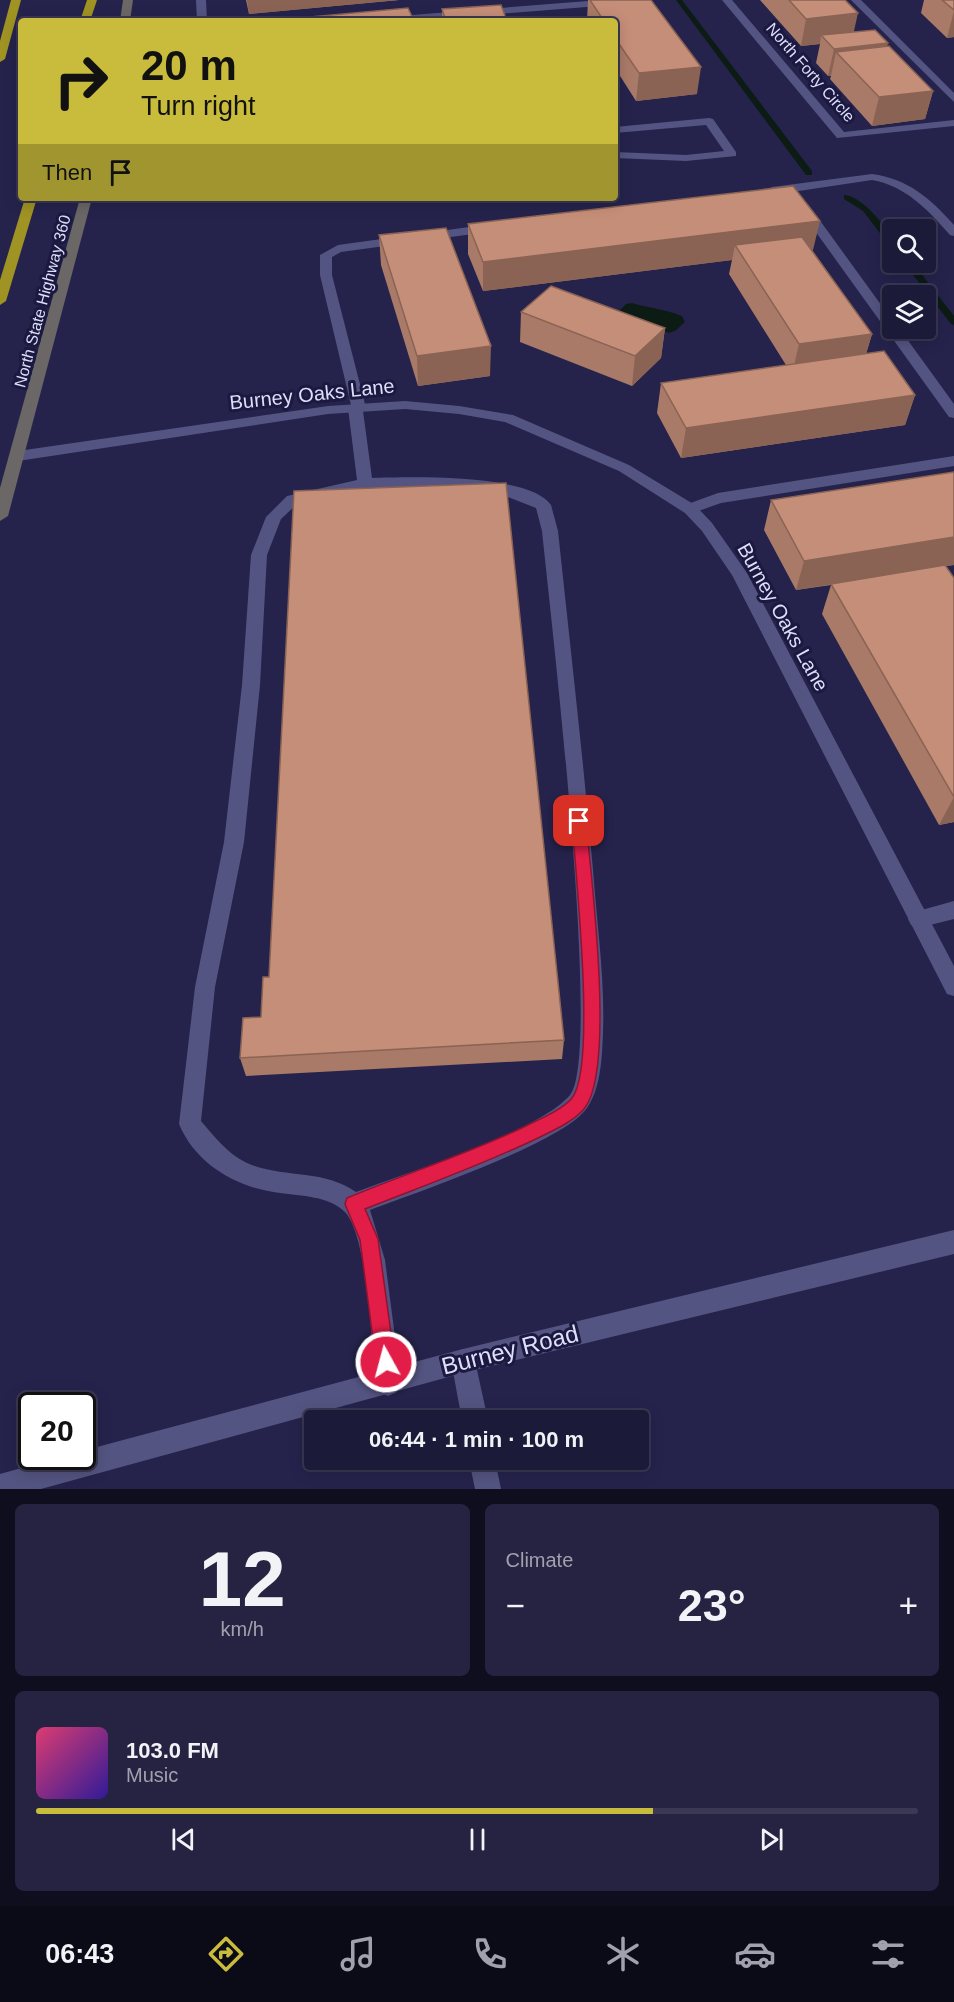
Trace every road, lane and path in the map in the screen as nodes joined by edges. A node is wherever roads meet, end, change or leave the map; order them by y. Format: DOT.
graph roads {
  1 [pos="16,0"];
  2 [pos="92,0"];
  3 [pos="128,0"];
  4 [pos="201,0"];
  5 [pos="637,0"];
  6 [pos="727,0"];
  7 [pos="856,0"];
  8 [pos="545,9"];
  9 [pos="86,18"];
  10 [pos="125,18"];
  11 [pos="202,18"];
  12 [pos="417,18"];
  13 [pos="549,18"];
  14 [pos="0,59"];
  15 [pos="954,99"];
  16 [pos="954,123"];
  17 [pos="618,130"];
  18 [pos="618,155"];
  19 [pos="791,189"];
  20 [pos="756,194"];
  21 [pos="30,201"];
  22 [pos="85,201"];
  23 [pos="500,227"];
  24 [pos="954,232"];
  25 [pos="0,300"];
  26 [pos="357,408"];
  27 [pos="954,414"];
  28 [pos="18,456"];
  29 [pos="954,460"];
  30 [pos="365,483"];
  31 [pos="690,510"];
  32 [pos="0,516"];
  33 [pos="954,910"];
  34 [pos="918,919"];
  35 [pos="954,987"];
  36 [pos="354,1204"];
  37 [pos="954,1242"];
  38 [pos="463,1361"];
  39 [pos="388,1383"];
  40 [pos="473,1410"];
  41 [pos="485,1470"];
  42 [pos="0,1487"];
  43 [pos="488,1489"];
  1 -- 14 [label="highway"];
  2 -- 9 [label="highway"];
  3 -- 10 [label="main road"];
  4 -- 11 [label="street"];
  5 -- 8 [label="street"];
  6 -- 16 [label="street, North Forty Circle"];
  7 -- 15 [label="street"];
  8 -- 12 [label="street"];
  8 -- 13 [label="street"];
  17 -- 18 [label="street"];
  19 -- 20 [label="street"];
  19 -- 24 [label="street"];
  19 -- 27 [label="street"];
  21 -- 25 [label="highway"];
  22 -- 28 [label="main road, North State Highway 360"];
  23 -- 26 [label="street"];
  26 -- 28 [label="street, Burney Oaks Lane"];
  26 -- 30 [label="street"];
  26 -- 31 [label="street, Burney Oaks Lane"];
  28 -- 32 [label="main road, North State Highway 360"];
  29 -- 31 [label="street"];
  30 -- 36 [label="street"];
  30 -- 36 [label="street"];
  31 -- 34 [label="street, Burney Oaks Lane"];
  33 -- 34 [label="street"];
  34 -- 35 [label="street, Burney Oaks Lane"];
  36 -- 39 [label="street"];
  37 -- 38 [label="street, Burney Road"];
  38 -- 39 [label="street, Burney Road"];
  38 -- 40 [label="street"];
  39 -- 42 [label="street, Burney Road"];
  41 -- 43 [label="street"];
}
